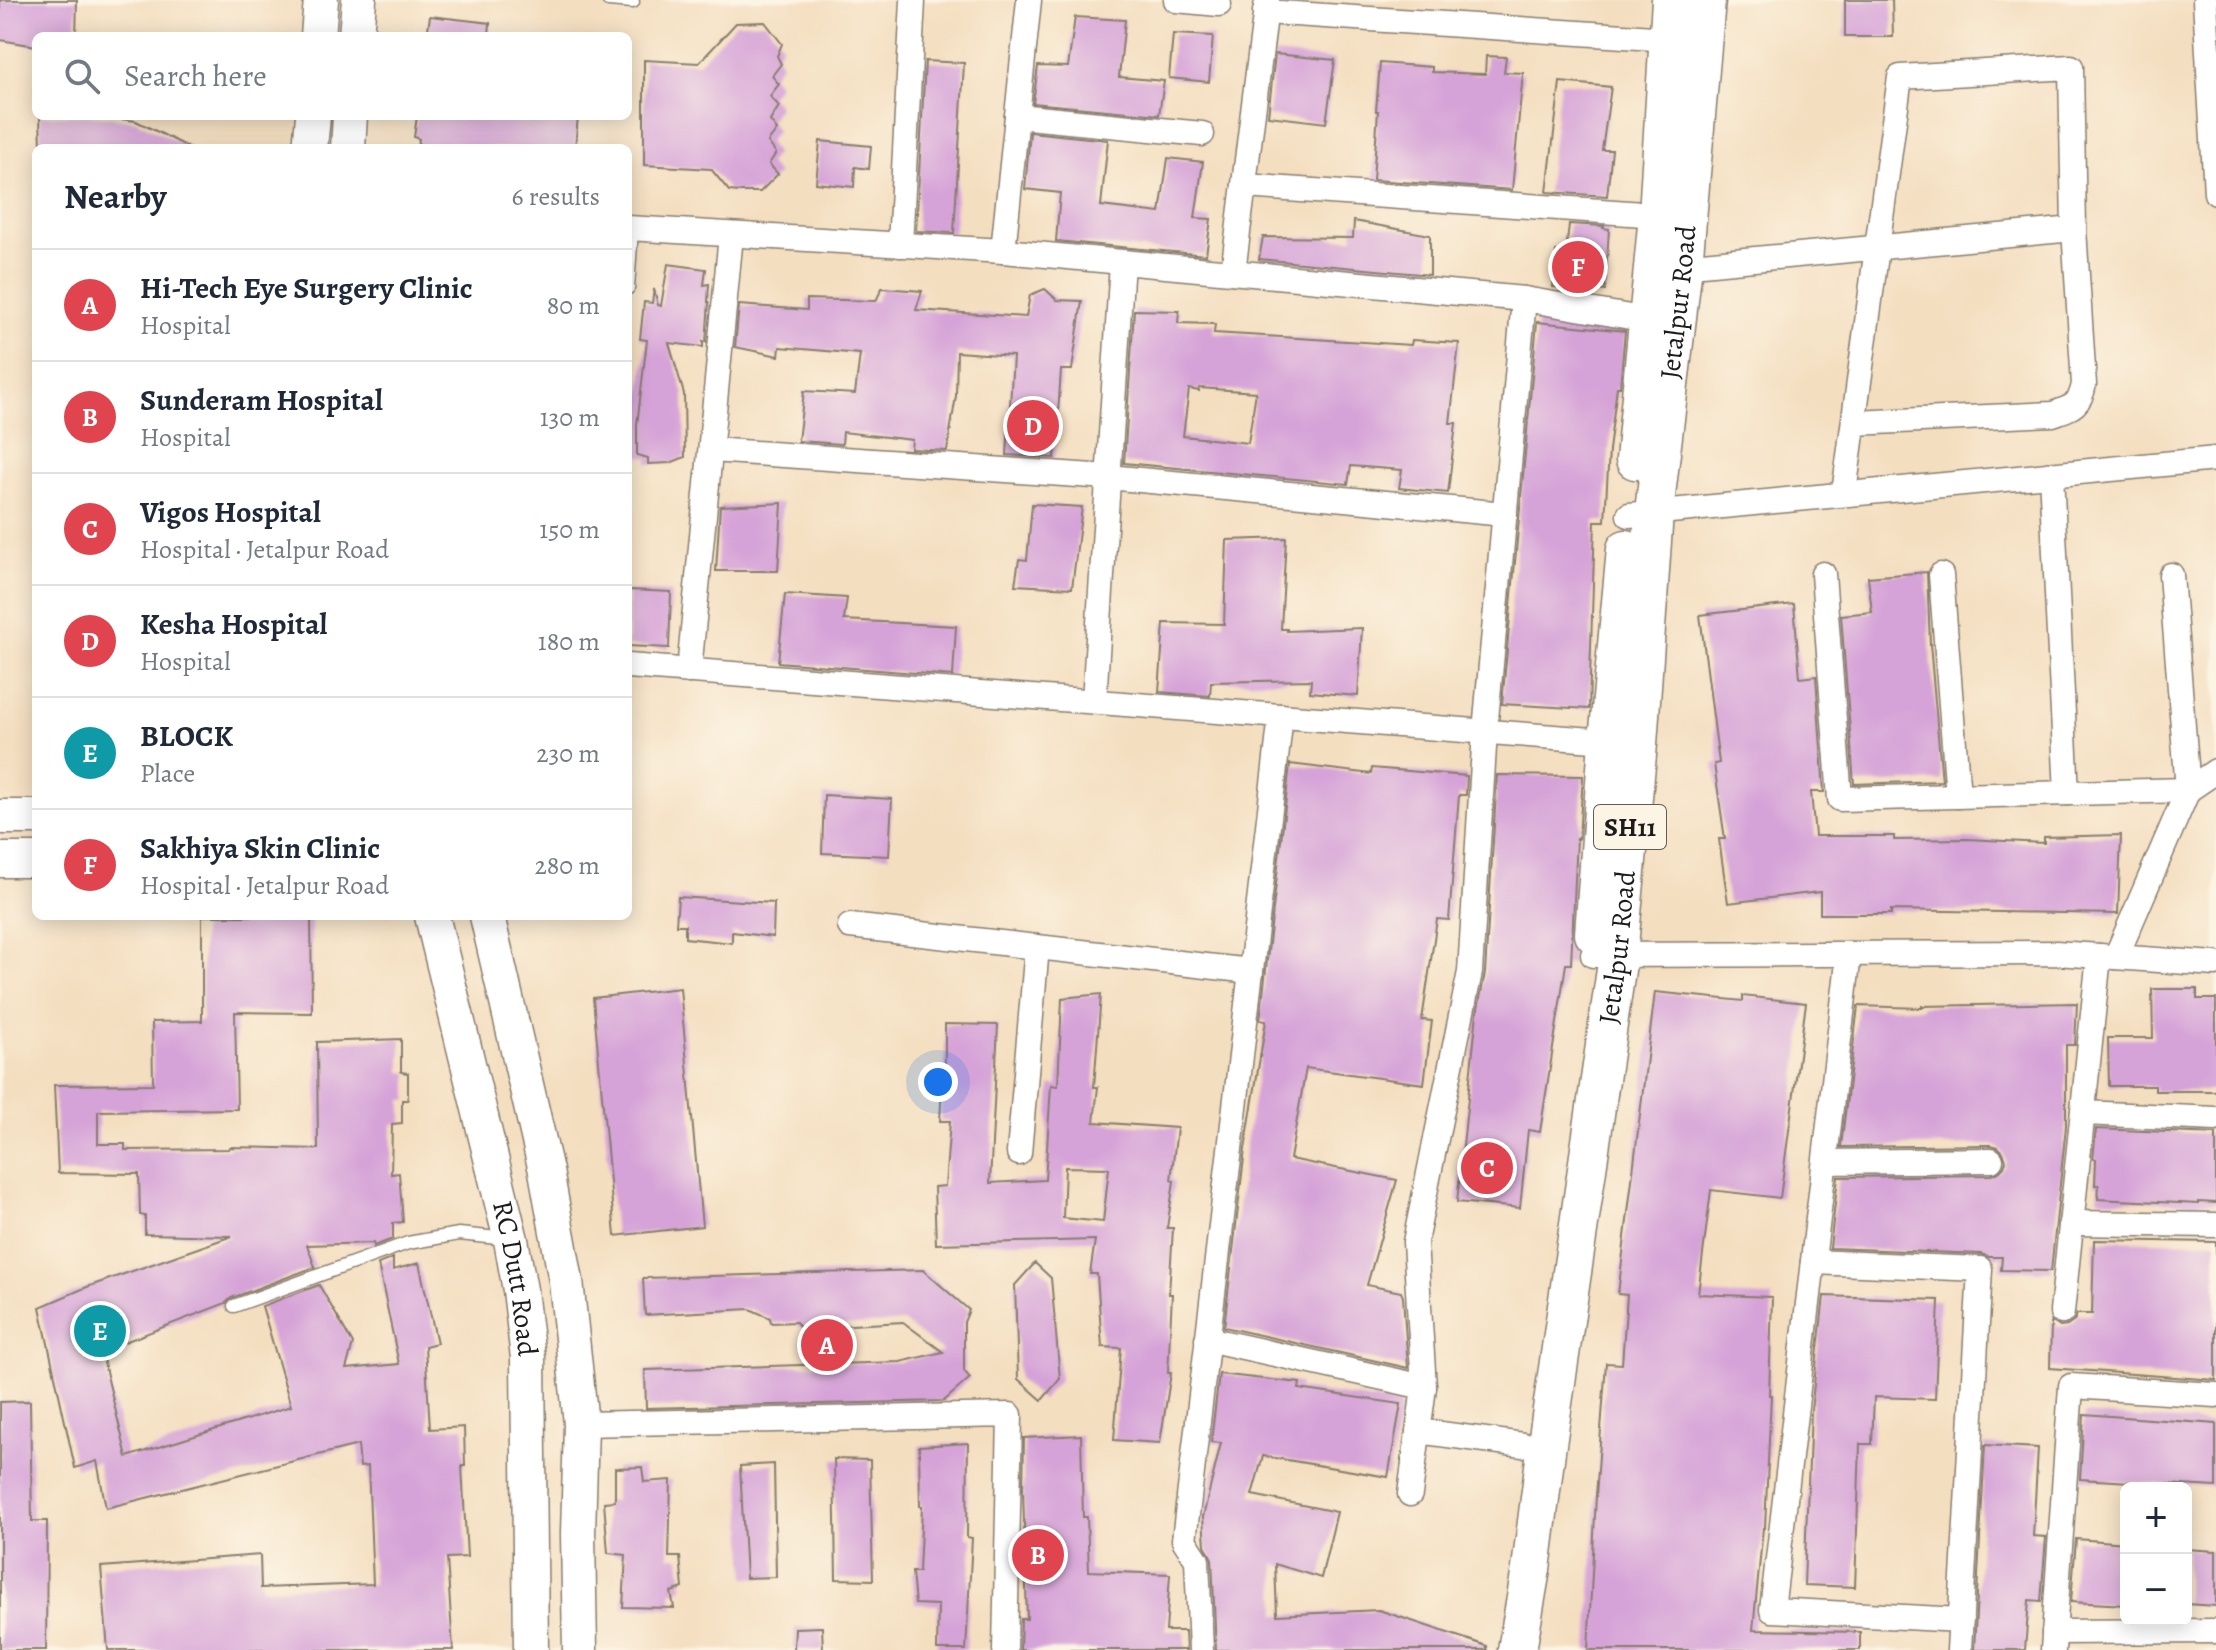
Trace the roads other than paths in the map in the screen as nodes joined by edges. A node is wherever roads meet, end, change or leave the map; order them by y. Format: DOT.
graph roads {
  1 [pos="321,0"];
  2 [pos="359,0"];
  3 [pos="608,0"];
  4 [pos="1029,0"];
  5 [pos="1176,0"];
  6 [pos="1671,0"];
  7 [pos="1706,0"];
  8 [pos="2205,0"];
  9 [pos="913,1"];
  10 [pos="633,2"];
  11 [pos="1219,4"];
  12 [pos="1266,6"];
  13 [pos="318,32"];
  14 [pos="356,32"];
  15 [pos="1669,39"];
  16 [pos="1017,116"];
  17 [pos="313,120"];
  18 [pos="350,120"];
  19 [pos="1202,134"];
  20 [pos="310,144"];
  21 [pos="348,144"];
  22 [pos="1244,186"];
  23 [pos="2216,193"];
  24 [pos="1658,215"];
  25 [pos="632,228"];
  26 [pos="2074,229"];
  27 [pos="731,235"];
  28 [pos="900,245"];
  29 [pos="1877,249"];
  30 [pos="1003,251"];
  31 [pos="1122,262"];
  32 [pos="1668,267"];
  33 [pos="1233,272"];
  34 [pos="1524,299"];
  35 [pos="1648,320"];
  36 [pos="1854,423"];
  37 [pos="711,450"];
  38 [pos="2216,459"];
  39 [pos="2051,474"];
  40 [pos="1108,477"];
  41 [pos="1844,493"];
  42 [pos="1642,513"];
  43 [pos="1505,514"];
  44 [pos="1823,574"];
  45 [pos="1941,575"];
  46 [pos="2171,575"];
  47 [pos="632,666"];
  48 [pos="689,671"];
  49 [pos="1094,701"];
  50 [pos="1281,716"];
  51 [pos="1485,731"];
  52 [pos="1623,742"];
  53 [pos="2216,771"];
  54 [pos="2188,790"];
  55 [pos="2067,793"];
  56 [pos="1958,796"];
  57 [pos="0,817"];
  58 [pos="32,817"];
  59 [pos="0,860"];
  60 [pos="32,860"];
  61 [pos="433,920"];
  62 [pos="488,920"];
  63 [pos="850,926"];
  64 [pos="1037,947"];
  65 [pos="1849,954"];
  66 [pos="1605,956"];
  67 [pos="2107,957"];
  68 [pos="2216,964"];
  69 [pos="1251,971"];
  70 [pos="2083,1113"];
  71 [pos="2216,1119"];
  72 [pos="1019,1153"];
  73 [pos="1991,1160"];
  74 [pos="1825,1162"];
  75 [pos="2071,1223"];
  76 [pos="2216,1225"];
  77 [pos="511,1240"];
  78 [pos="1813,1262"];
  79 [pos="234,1306"];
  80 [pos="2062,1312"];
  81 [pos="1207,1339"];
  82 [pos="1424,1387"];
  83 [pos="2216,1395"];
  84 [pos="581,1424"];
  85 [pos="1418,1431"];
  86 [pos="1523,1445"];
  87 [pos="1410,1494"];
  88 [pos="1961,1620"];
  89 [pos="2216,1631"];
  90 [pos="2054,1641"];
  91 [pos="531,1650"];
  92 [pos="580,1650"];
  93 [pos="1005,1650"];
  94 [pos="1201,1650"];
  95 [pos="1495,1650"];
  96 [pos="1517,1650"];
  97 [pos="1959,1650"];
  1 -- 13 [label="main road"];
  2 -- 14 [label="main road"];
  3 -- 10 [label="lane"];
  4 -- 16 [label="street"];
  5 -- 11 [label="street"];
  6 -- 15 [label="main road, Jetalpur Road / SH11"];
  7 -- 32 [label="main road, Jetalpur Road / SH11"];
  8 -- 23 [label="street"];
  9 -- 28 [label="street"];
  12 -- 15 [label="street"];
  12 -- 22 [label="street"];
  15 -- 24 [label="main road, Jetalpur Road / SH11"];
  16 -- 19 [label="street"];
  16 -- 30 [label="street"];
  17 -- 20 [label="main road"];
  18 -- 21 [label="main road"];
  22 -- 24 [label="street"];
  22 -- 33 [label="street"];
  24 -- 32 [label="main road, Jetalpur Road / SH11"];
  25 -- 27 [label="street"];
  26 -- 29 [label="street"];
  26 -- 29 [label="street"];
  26 -- 36 [label="street"];
  27 -- 28 [label="street"];
  27 -- 37 [label="street"];
  28 -- 30 [label="street"];
  29 -- 32 [label="street"];
  29 -- 36 [label="street"];
  30 -- 31 [label="street"];
  31 -- 33 [label="street"];
  31 -- 40 [label="street"];
  32 -- 35 [label="main road, Jetalpur Road / SH11"];
  32 -- 42 [label="main road, Jetalpur Road / SH11"];
  33 -- 34 [label="street"];
  34 -- 35 [label="street"];
  34 -- 43 [label="street"];
  35 -- 42 [label="main road, Jetalpur Road / SH11"];
  36 -- 41 [label="street"];
  37 -- 40 [label="street"];
  37 -- 48 [label="street"];
  38 -- 39 [label="street"];
  39 -- 41 [label="street"];
  39 -- 55 [label="street"];
  40 -- 43 [label="street"];
  40 -- 49 [label="street"];
  41 -- 42 [label="street"];
  42 -- 52 [label="main road, Jetalpur Road / SH11"];
  43 -- 51 [label="street"];
  44 -- 56 [label="street"];
  45 -- 56 [label="street"];
  46 -- 54 [label="street"];
  47 -- 48 [label="street"];
  48 -- 49 [label="street"];
  49 -- 50 [label="street"];
  50 -- 51 [label="street"];
  50 -- 69 [label="street"];
  51 -- 52 [label="street"];
  51 -- 82 [label="street"];
  52 -- 66 [label="main road, Jetalpur Road / SH11"];
  53 -- 54 [label="street"];
  54 -- 55 [label="street"];
  54 -- 67 [label="street"];
  55 -- 56 [label="street"];
  57 -- 58 [label="main road"];
  59 -- 60 [label="main road"];
  61 -- 77 [label="main road, RC Dutt Road"];
  62 -- 84 [label="main road, RC Dutt Road"];
  63 -- 64 [label="street"];
  64 -- 69 [label="street"];
  64 -- 72 [label="street"];
  65 -- 66 [label="street"];
  65 -- 67 [label="street"];
  65 -- 74 [label="street"];
  66 -- 86 [label="main road, Jetalpur Road / SH11"];
  66 -- 96 [label="main road, Jetalpur Road / SH11"];
  67 -- 68 [label="street"];
  67 -- 70 [label="street"];
  69 -- 81 [label="street"];
  70 -- 71 [label="street"];
  70 -- 75 [label="street"];
  73 -- 74 [label="street"];
  74 -- 78 [label="street"];
  75 -- 76 [label="street"];
  75 -- 80 [label="street"];
  77 -- 79 [label="lane"];
  77 -- 91 [label="main road, RC Dutt Road"];
  78 -- 88 [label="street"];
  78 -- 88 [label="street"];
  81 -- 82 [label="street"];
  81 -- 94 [label="street"];
  82 -- 85 [label="street"];
  83 -- 90 [label="street"];
  84 -- 92 [label="main road, RC Dutt Road"];
  84 -- 93 [label="street"];
  85 -- 86 [label="street"];
  85 -- 87 [label="street"];
  86 -- 95 [label="main road, Jetalpur Road / SH11"];
  88 -- 97 [label="street"];
  89 -- 90 [label="street"];
}
